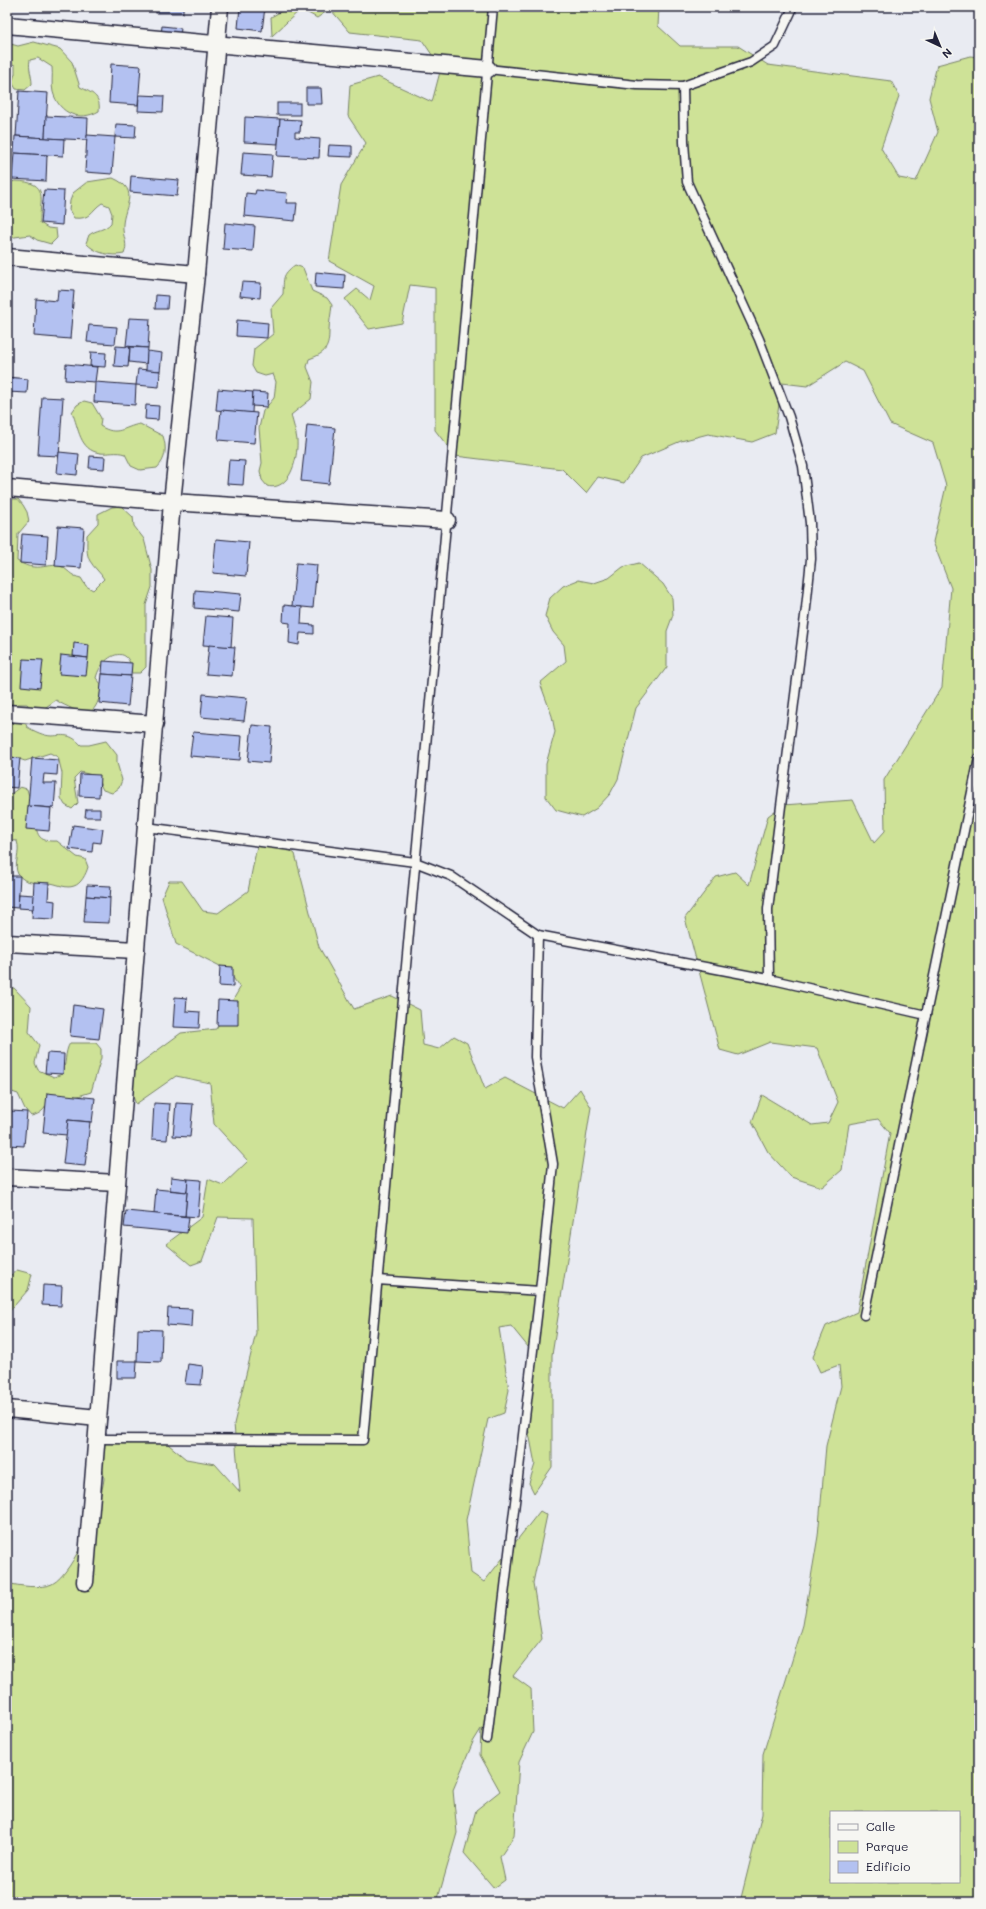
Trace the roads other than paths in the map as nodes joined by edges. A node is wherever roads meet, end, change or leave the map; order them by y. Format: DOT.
graph roads {
  1 [pos="220,7"];
  2 [pos="493,7"];
  3 [pos="791,7"];
  4 [pos="7,25"];
  5 [pos="216,44"];
  6 [pos="488,69"];
  7 [pos="682,86"];
  8 [pos="7,257"];
  9 [pos="196,274"];
  10 [pos="7,488"];
  11 [pos="172,502"];
  12 [pos="446,520"];
  13 [pos="7,713"];
  14 [pos="155,724"];
  15 [pos="979,758"];
  16 [pos="146,826"];
  17 [pos="415,862"];
  18 [pos="538,935"];
  19 [pos="7,943"];
  20 [pos="136,950"];
  21 [pos="769,979"];
  22 [pos="926,1015"];
  23 [pos="7,1176"];
  24 [pos="117,1183"];
  25 [pos="377,1280"];
  26 [pos="540,1291"];
  27 [pos="864,1315"];
  28 [pos="7,1409"];
  29 [pos="98,1418"];
  30 [pos="96,1439"];
  31 [pos="85,1582"];
  32 [pos="487,1739"];
  1 -- 5 [label="street"];
  2 -- 6 [label="lane"];
  3 -- 7 [label="lane"];
  4 -- 5 [label="street"];
  5 -- 6 [label="street"];
  5 -- 9 [label="street"];
  6 -- 7 [label="lane"];
  6 -- 12 [label="lane"];
  7 -- 21 [label="lane"];
  8 -- 9 [label="street"];
  9 -- 11 [label="street"];
  10 -- 11 [label="street"];
  11 -- 12 [label="street"];
  11 -- 14 [label="street"];
  12 -- 17 [label="lane"];
  13 -- 14 [label="street"];
  14 -- 16 [label="street"];
  15 -- 22 [label="lane"];
  16 -- 17 [label="lane"];
  16 -- 20 [label="street"];
  17 -- 18 [label="lane"];
  17 -- 25 [label="lane"];
  18 -- 21 [label="lane"];
  18 -- 26 [label="lane"];
  19 -- 20 [label="street"];
  20 -- 24 [label="street"];
  21 -- 22 [label="lane"];
  22 -- 27 [label="lane"];
  23 -- 24 [label="street"];
  24 -- 29 [label="street"];
  25 -- 26 [label="lane"];
  25 -- 30 [label="lane"];
  26 -- 32 [label="lane"];
  28 -- 29 [label="street"];
  29 -- 30 [label="street"];
  30 -- 31 [label="street"];
}
